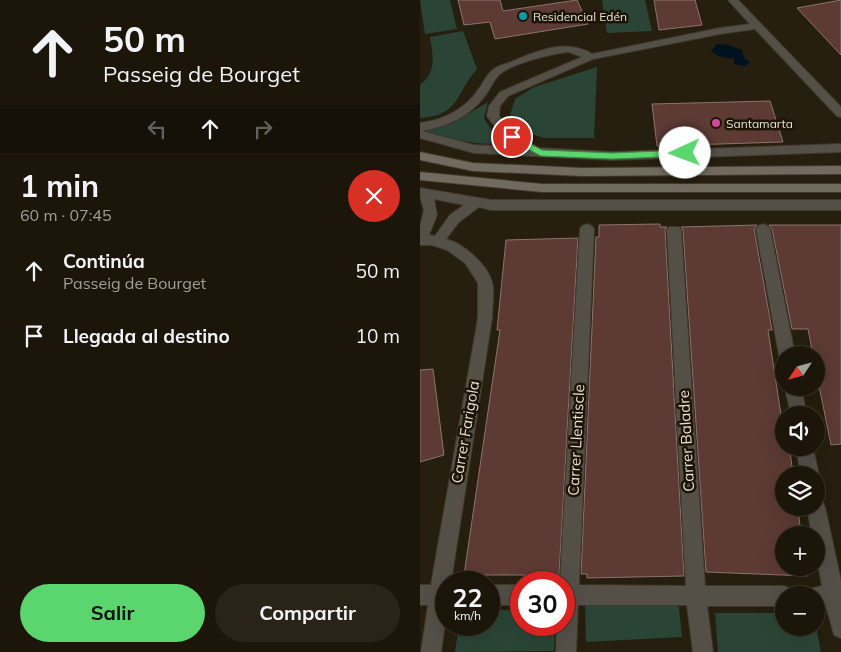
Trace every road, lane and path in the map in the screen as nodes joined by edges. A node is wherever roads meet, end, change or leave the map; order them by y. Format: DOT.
graph roads {
  1 [pos="733,0"];
  2 [pos="757,26"];
  3 [pos="590,57"];
  4 [pos="841,114"];
  5 [pos="420,127"];
  6 [pos="420,134"];
  7 [pos="841,138"];
  8 [pos="837,148"];
  9 [pos="541,153"];
  10 [pos="420,156"];
  11 [pos="841,170"];
  12 [pos="420,176"];
  13 [pos="841,188"];
  14 [pos="422,193"];
  15 [pos="478,202"];
  16 [pos="841,205"];
  17 [pos="587,228"];
  18 [pos="763,229"];
  19 [pos="674,230"];
  20 [pos="428,240"];
  21 [pos="785,346"];
  22 [pos="817,516"];
  23 [pos="439,571"];
  24 [pos="567,571"];
  25 [pos="435,595"];
  26 [pos="575,595"];
  27 [pos="696,596"];
  28 [pos="775,596"];
  29 [pos="830,596"];
  30 [pos="841,628"];
  31 [pos="566,636"];
  32 [pos="430,652"];
  33 [pos="566,652"];
  34 [pos="703,652"];
  1 -- 2 [label="street"];
  2 -- 3 [label="street"];
  2 -- 4 [label="street"];
  3 -- 5 [label="street"];
  3 -- 9 [label="street"];
  6 -- 9 [label="street"];
  7 -- 8 [label="street"];
  8 -- 9 [label="street"];
  10 -- 11 [label="street"];
  12 -- 13 [label="street"];
  14 -- 15 [label="street"];
  14 -- 20 [label="street"];
  15 -- 16 [label="street"];
  15 -- 20 [label="street"];
  17 -- 24 [label="street, Carrer Llentiscle"];
  18 -- 21 [label="street"];
  19 -- 27 [label="street, Carrer Baladre"];
  20 -- 23 [label="street, Carrer Farigola"];
  22 -- 29 [label="street"];
  25 -- 32 [label="street, Carrer Farigola"];
  26 -- 27 [label="street"];
  27 -- 28 [label="street"];
  27 -- 34 [label="street, Carrer Baladre"];
  29 -- 30 [label="street"];
  31 -- 33 [label="street, Carrer Llentiscle"];
}
